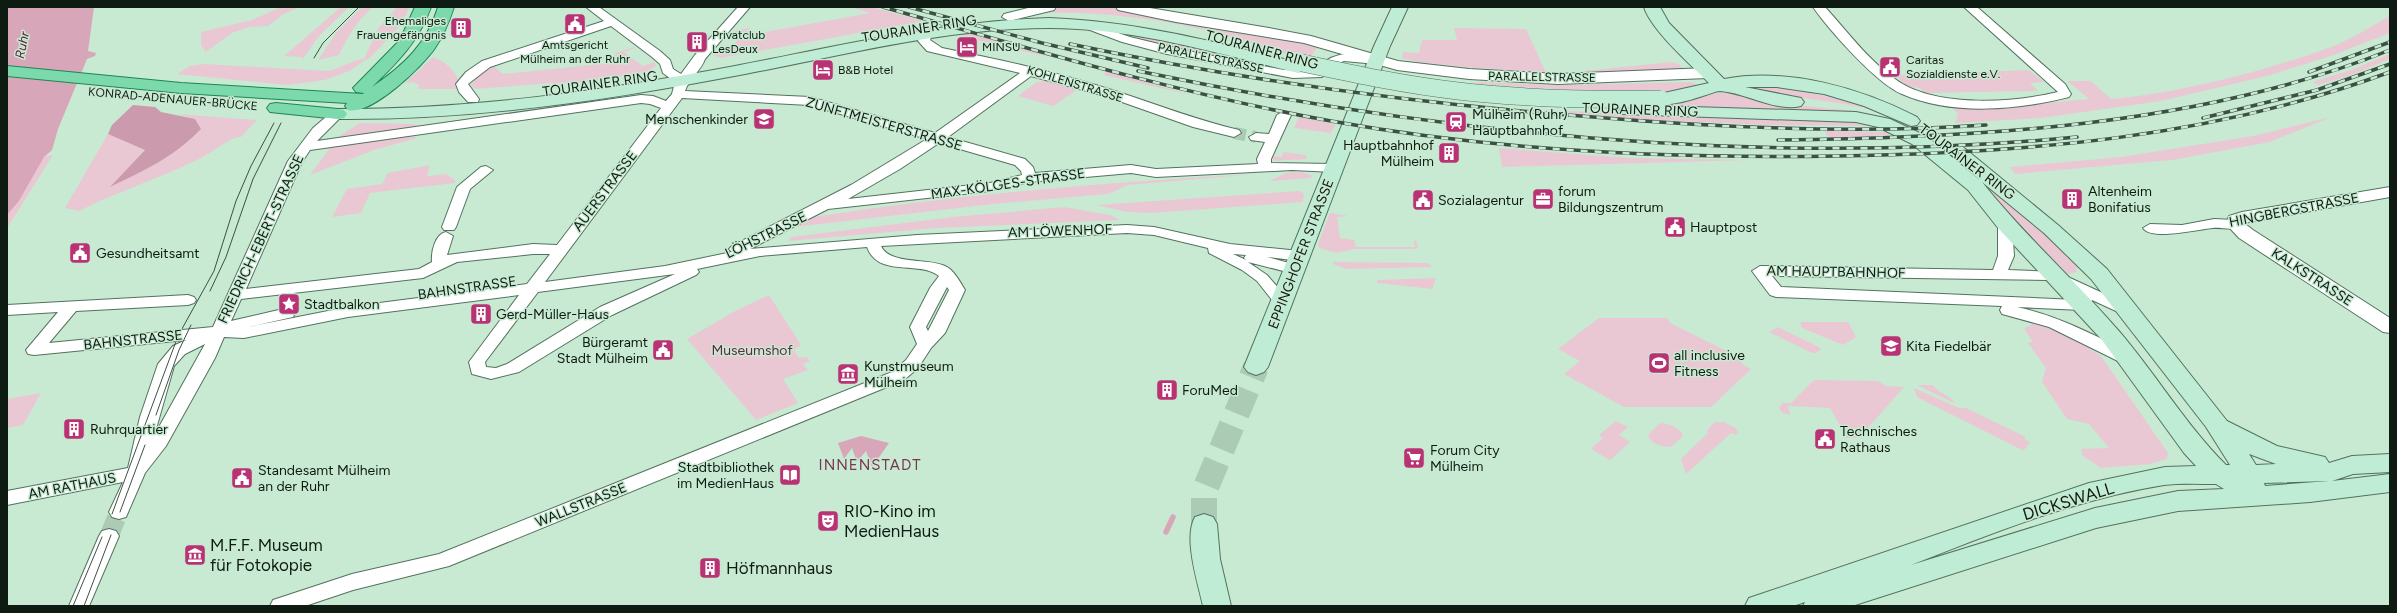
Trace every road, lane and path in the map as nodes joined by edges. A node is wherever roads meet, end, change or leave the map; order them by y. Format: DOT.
graph roads {
  1 [pos="423,7"];
  2 [pos="446,7"];
  3 [pos="592,7"];
  4 [pos="744,7"];
  5 [pos="1049,7"];
  6 [pos="1400,7"];
  7 [pos="1652,7"];
  8 [pos="1819,7"];
  9 [pos="1970,7"];
  10 [pos="1128,8"];
  11 [pos="1009,17"];
  12 [pos="612,22"];
  13 [pos="1086,25"];
  14 [pos="927,33"];
  15 [pos="1330,53"];
  16 [pos="1377,60"];
  17 [pos="1300,65"];
  18 [pos="1031,70"];
  19 [pos="7,71"];
  20 [pos="378,72"];
  21 [pos="1715,79"];
  22 [pos="680,80"];
  23 [pos="7,85"];
  24 [pos="181,88"];
  25 [pos="295,95"];
  26 [pos="359,99"];
  27 [pos="473,99"];
  28 [pos="668,107"];
  29 [pos="338,114"];
  30 [pos="419,114"];
  31 [pos="1284,115"];
  32 [pos="446,127"];
  33 [pos="1234,133"];
  34 [pos="1256,136"];
  35 [pos="936,139"];
  36 [pos="1273,139"];
  37 [pos="1919,140"];
  38 [pos="304,148"];
  39 [pos="1265,167"];
  40 [pos="1334,168"];
  41 [pos="486,170"];
  42 [pos="1028,178"];
  43 [pos="2390,192"];
  44 [pos="825,205"];
  45 [pos="2005,224"];
  46 [pos="2236,224"];
  47 [pos="2150,228"];
  48 [pos="917,239"];
  49 [pos="872,242"];
  50 [pos="1201,242"];
  51 [pos="560,250"];
  52 [pos="719,258"];
  53 [pos="1298,263"];
  54 [pos="440,264"];
  55 [pos="943,272"];
  56 [pos="1999,274"];
  57 [pos="2052,275"];
  58 [pos="537,283"];
  59 [pos="2090,290"];
  60 [pos="236,295"];
  61 [pos="188,300"];
  62 [pos="1965,301"];
  63 [pos="1282,302"];
  64 [pos="78,308"];
  65 [pos="7,310"];
  66 [pos="2390,327"];
  67 [pos="217,332"];
  68 [pos="2130,360"];
  69 [pos="1256,367"];
  70 [pos="487,374"];
  71 [pos="2215,422"];
  72 [pos="2390,462"];
  73 [pos="2352,465"];
  74 [pos="136,473"];
  75 [pos="2219,474"];
  76 [pos="2390,483"];
  77 [pos="2252,484"];
  78 [pos="7,498"];
  79 [pos="119,512"];
  80 [pos="1204,524"];
  81 [pos="109,536"];
  82 [pos="79,606"];
  83 [pos="280,606"];
  84 [pos="1217,606"];
  85 [pos="1759,606"];
  86 [pos="1817,606"];
  1 -- 20 [label="main road, FRIEDRICH-EBERT-STRASSE"];
  2 -- 26 [label="main road, FRIEDRICH-EBERT-STRASSE"];
  3 -- 12 [label="street"];
  4 -- 22 [label="street, AUERSTRASSE"];
  5 -- 11 [label="street"];
  6 -- 16 [label="main road, EPPINGHOFER STRASSE"];
  7 -- 21 [label="main road"];
  8 -- 9 [label="street"];
  10 -- 15 [label="street, PARALLELSTRASSE"];
  11 -- 17 [label="main road, TOURAINER RING"];
  11 -- 22 [label="main road, TOURAINER RING"];
  12 -- 22 [label="street"];
  12 -- 27 [label="street"];
  13 -- 14 [label="main road, TOURAINER RING"];
  13 -- 15 [label="street, PARALLELSTRASSE"];
  13 -- 17 [label="main road, TOURAINER RING"];
  14 -- 18 [label="street, KOHLENSTRASSE"];
  14 -- 22 [label="main road, TOURAINER RING"];
  15 -- 16 [label="street, PARALLELSTRASSE"];
  16 -- 21 [label="street, PARALLELSTRASSE"];
  16 -- 40 [label="main road, EPPINGHOFER STRASSE"];
  17 -- 21 [label="main road, TOURAINER RING, bridge"];
  17 -- 37 [label="main road, TOURAINER RING"];
  18 -- 33 [label="street, KOHLENSTRASSE"];
  18 -- 35 [label="street, LÖHSTRASSE"];
  19 -- 24 [label="main road, KONRAD-ADENAUER-BRÜCKE"];
  20 -- 25 [label="main road"];
  20 -- 26 [label="main road, FRIEDRICH-EBERT-STRASSE"];
  21 -- 37 [label="main road"];
  21 -- 59 [label="main road, TOURAINER RING"];
  22 -- 27 [label="main road, TOURAINER RING"];
  22 -- 28 [label="street, AUERSTRASSE"];
  22 -- 30 [label="main road, TOURAINER RING"];
  22 -- 35 [label="street, ZUNFTMEISTERSTRASSE"];
  23 -- 29 [label="main road, KONRAD-ADENAUER-BRÜCKE"];
  24 -- 25 [label="main road, TOURAINER RING"];
  25 -- 26 [label="main road, TOURAINER RING"];
  26 -- 27 [label="main road, TOURAINER RING"];
  26 -- 29 [label="main road, FRIEDRICH-EBERT-STRASSE"];
  28 -- 32 [label="street"];
  28 -- 51 [label="street, AUERSTRASSE"];
  29 -- 30 [label="main road, TOURAINER RING"];
  29 -- 38 [label="street, FRIEDRICH-EBERT-STRASSE"];
  30 -- 32 [label="street"];
  31 -- 36 [label="street"];
  32 -- 38 [label="street"];
  34 -- 36 [label="street"];
  35 -- 42 [label="street, ZUNFTMEISTERSTRASSE"];
  35 -- 44 [label="street, LÖHSTRASSE"];
  36 -- 39 [label="street"];
  37 -- 45 [label="main road, TOURAINER RING"];
  38 -- 60 [label="street, FRIEDRICH-EBERT-STRASSE"];
  39 -- 40 [label="street, MAX-KÖLGES-STRASSE"];
  39 -- 42 [label="street, MAX-KÖLGES-STRASSE"];
  40 -- 53 [label="main road, EPPINGHOFER STRASSE"];
  41 -- 54 [label="street"];
  42 -- 44 [label="street, MAX-KÖLGES-STRASSE"];
  43 -- 46 [label="street, HINGBERGSTRASSE"];
  44 -- 52 [label="street, LÖHSTRASSE"];
  45 -- 56 [label="street"];
  45 -- 57 [label="main road, TOURAINER RING"];
  46 -- 47 [label="street, HINGBERGSTRASSE"];
  46 -- 66 [label="street, KALKSTRASSE"];
  48 -- 49 [label="street, BAHNSTRASSE"];
  48 -- 50 [label="street, AM LÖWENHOF"];
  48 -- 55 [label="street"];
  49 -- 52 [label="street, BAHNSTRASSE"];
  49 -- 55 [label="street"];
  50 -- 53 [label="street, AM LÖWENHOF"];
  50 -- 63 [label="street, AM LÖWENHOF"];
  51 -- 54 [label="street"];
  51 -- 58 [label="street, AUERSTRASSE"];
  52 -- 58 [label="street, BAHNSTRASSE"];
  52 -- 70 [label="street, LÖHSTRASSE"];
  53 -- 63 [label="main road, EPPINGHOFER STRASSE"];
  54 -- 60 [label="street"];
  55 -- 83 [label="street, WALLSTRASSE"];
  56 -- 57 [label="street, AM HAUPTBAHNHOF"];
  56 -- 62 [label="street, AM HAUPTBAHNHOF"];
  57 -- 59 [label="main road, TOURAINER RING"];
  58 -- 67 [label="street, BAHNSTRASSE"];
  58 -- 70 [label="street, AUERSTRASSE"];
  59 -- 62 [label="street, AM HAUPTBAHNHOF"];
  59 -- 68 [label="main road, TOURAINER RING"];
  59 -- 71 [label="main road, TOURAINER RING"];
  60 -- 67 [label="street, FRIEDRICH-EBERT-STRASSE"];
  61 -- 64 [label="street"];
  62 -- 68 [label="street"];
  63 -- 69 [label="main road, EPPINGHOFER STRASSE"];
  64 -- 65 [label="street"];
  64 -- 67 [label="street, BAHNSTRASSE"];
  67 -- 74 [label="street, FRIEDRICH-EBERT-STRASSE"];
  67 -- 74 [label="street, FRIEDRICH-EBERT-STRASSE"];
  68 -- 75 [label="main road, TOURAINER RING"];
  71 -- 73 [label="main road, TOURAINER RING"];
  71 -- 77 [label="main road, TOURAINER RING"];
  72 -- 73 [label="main road, DICKSWALL"];
  73 -- 77 [label="main road, DICKSWALL"];
  74 -- 78 [label="street, AM RATHAUS"];
  74 -- 79 [label="street, FRIEDRICH-EBERT-STRASSE"];
  75 -- 77 [label="main road, TOURAINER RING"];
  75 -- 85 [label="main road, DICKSWALL"];
  76 -- 77 [label="main road, DICKSWALL"];
  77 -- 86 [label="main road, DICKSWALL"];
  80 -- 84 [label="main road"];
  81 -- 82 [label="street"];
}
